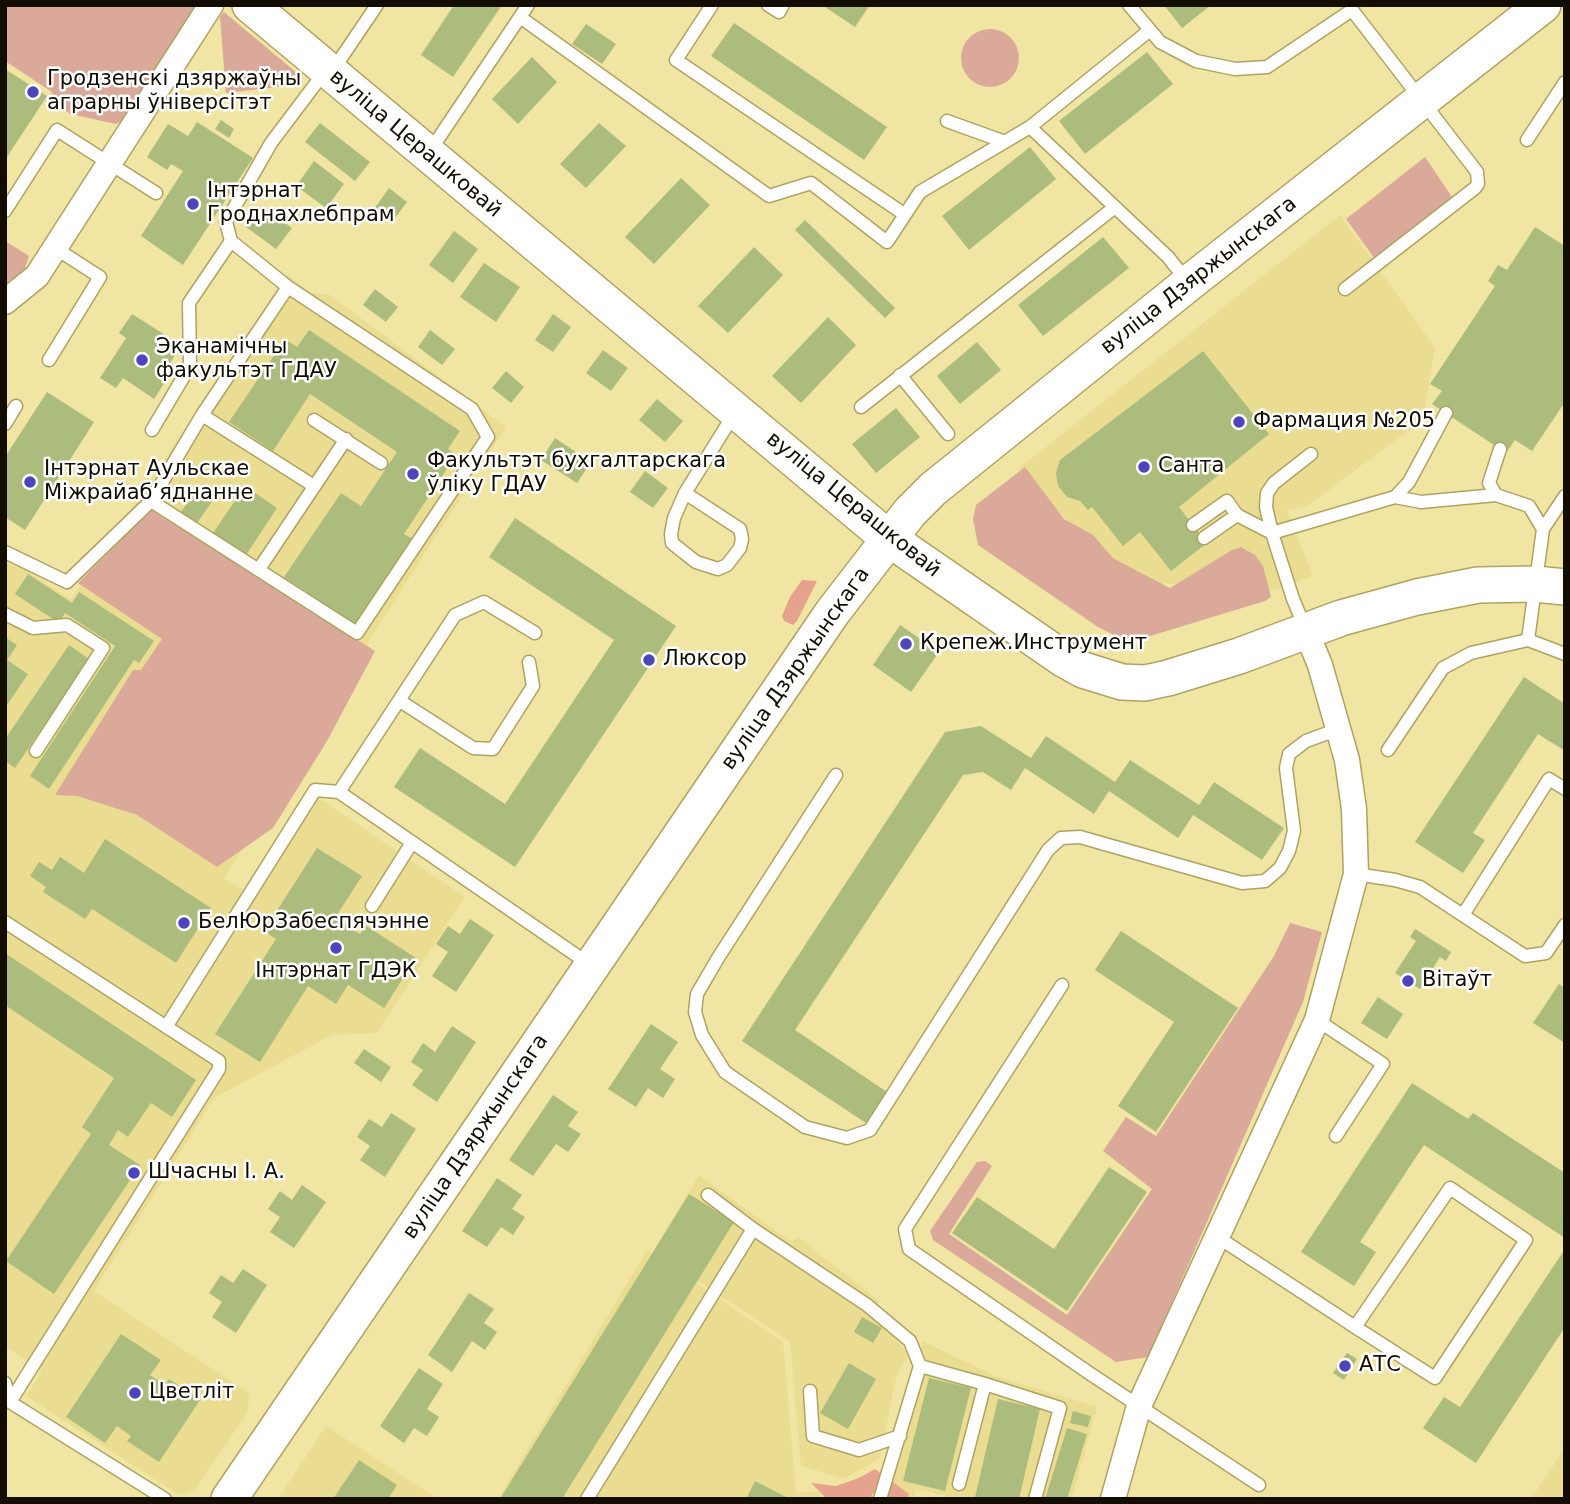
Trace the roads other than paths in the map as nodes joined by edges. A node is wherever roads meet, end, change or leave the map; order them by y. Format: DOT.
graph roads {
  1 [pos="211,5"];
  2 [pos="250,5"];
  3 [pos="377,5"];
  4 [pos="712,5"];
  5 [pos="768,5"];
  6 [pos="783,5"];
  7 [pos="1129,5"];
  8 [pos="1543,5"];
  9 [pos="524,11"];
  10 [pos="1150,30"];
  11 [pos="328,71"];
  12 [pos="1565,82"];
  13 [pos="1421,100"];
  14 [pos="947,121"];
  15 [pos="1030,127"];
  16 [pos="1527,140"];
  17 [pos="1005,142"];
  18 [pos="428,155"];
  19 [pos="110,163"];
  20 [pos="156,193"];
  21 [pos="1115,207"];
  22 [pos="5,211"];
  23 [pos="904,214"];
  24 [pos="231,241"];
  25 [pos="55,248"];
  26 [pos="1189,283"];
  27 [pos="288,287"];
  28 [pos="1345,289"];
  29 [pos="5,302"];
  30 [pos="49,360"];
  31 [pos="900,375"];
  32 [pos="16,406"];
  33 [pos="860,407"];
  34 [pos="736,411"];
  35 [pos="1446,413"];
  36 [pos="202,415"];
  37 [pos="314,420"];
  38 [pos="5,424"];
  39 [pos="152,430"];
  40 [pos="948,434"];
  41 [pos="346,439"];
  42 [pos="1500,449"];
  43 [pos="1311,454"];
  44 [pos="381,463"];
  45 [pos="314,486"];
  46 [pos="685,493"];
  47 [pos="1496,495"];
  48 [pos="1395,497"];
  49 [pos="150,501"];
  50 [pos="1562,504"];
  51 [pos="1237,515"];
  52 [pos="1193,525"];
  53 [pos="1543,529"];
  54 [pos="1272,533"];
  55 [pos="888,538"];
  56 [pos="1203,538"];
  57 [pos="5,552"];
  58 [pos="259,569"];
  59 [pos="1550,585"];
  60 [pos="5,614"];
  61 [pos="1306,631"];
  62 [pos="535,634"];
  63 [pos="1528,640"];
  64 [pos="1565,653"];
  65 [pos="529,662"];
  66 [pos="400,701"];
  67 [pos="1339,730"];
  68 [pos="1388,750"];
  69 [pos="36,751"];
  70 [pos="836,775"];
  71 [pos="1565,789"];
  72 [pos="339,793"];
  73 [pos="411,844"];
  74 [pos="1356,874"];
  75 [pos="372,906"];
  76 [pos="1463,915"];
  77 [pos="5,922"];
  78 [pos="1565,925"];
  79 [pos="592,966"];
  80 [pos="1062,985"];
  81 [pos="1317,1020"];
  82 [pos="166,1027"];
  83 [pos="1336,1136"];
  84 [pos="708,1195"];
  85 [pos="753,1229"];
  86 [pos="1216,1236"];
  87 [pos="1354,1327"];
  88 [pos="920,1366"];
  89 [pos="5,1383"];
  90 [pos="985,1384"];
  91 [pos="810,1391"];
  92 [pos="8,1400"];
  93 [pos="1139,1406"];
  94 [pos="900,1436"];
  95 [pos="958,1483"];
  96 [pos="1259,1485"];
  97 [pos="165,1499"];
  98 [pos="229,1499"];
  99 [pos="587,1499"];
  100 [pos="880,1499"];
  101 [pos="1035,1499"];
  102 [pos="1113,1499"];
  1 -- 19 [label="street"];
  2 -- 11 [label="main road, вуліца Церашковай"];
  3 -- 11 [label="lane"];
  4 -- 23 [label="lane"];
  5 -- 6 [label="lane"];
  7 -- 10 [label="lane"];
  8 -- 13 [label="main road, вуліца Дзяржынскага"];
  9 -- 18 [label="lane"];
  9 -- 23 [label="lane"];
  10 -- 13 [label="lane"];
  10 -- 15 [label="lane"];
  11 -- 18 [label="main road, вуліца Церашковай"];
  11 -- 24 [label="lane"];
  12 -- 16 [label="lane"];
  13 -- 26 [label="main road, вуліца Дзяржынскага"];
  13 -- 28 [label="lane"];
  14 -- 17 [label="lane"];
  15 -- 17 [label="lane"];
  15 -- 21 [label="lane"];
  17 -- 23 [label="lane"];
  18 -- 34 [label="main road, вуліца Церашковай"];
  19 -- 20 [label="lane"];
  19 -- 22 [label="lane"];
  19 -- 25 [label="street"];
  21 -- 26 [label="lane"];
  21 -- 31 [label="lane"];
  24 -- 27 [label="lane"];
  24 -- 39 [label="lane"];
  25 -- 29 [label="street"];
  25 -- 30 [label="lane"];
  26 -- 55 [label="main road, вуліца Дзяржынскага"];
  27 -- 36 [label="lane"];
  27 -- 58 [label="lane"];
  31 -- 33 [label="lane"];
  31 -- 40 [label="lane"];
  32 -- 38 [label="lane"];
  34 -- 46 [label="lane"];
  34 -- 55 [label="main road, вуліца Церашковай"];
  35 -- 48 [label="lane"];
  36 -- 45 [label="lane"];
  36 -- 49 [label="lane"];
  37 -- 41 [label="lane"];
  41 -- 44 [label="lane"];
  41 -- 45 [label="lane"];
  42 -- 47 [label="lane"];
  43 -- 54 [label="lane"];
  45 -- 58 [label="lane"];
  46 -- 46 [label="lane"];
  47 -- 48 [label="lane"];
  47 -- 53 [label="lane"];
  48 -- 54 [label="lane"];
  49 -- 57 [label="lane"];
  49 -- 58 [label="lane"];
  50 -- 53 [label="lane"];
  51 -- 52 [label="lane"];
  51 -- 54 [label="lane"];
  51 -- 56 [label="lane"];
  53 -- 59 [label="lane"];
  54 -- 61 [label="lane"];
  55 -- 61 [label="main road, вуліца Церашковай"];
  55 -- 79 [label="main road, вуліца Дзяржынскага"];
  59 -- 61 [label="main road, вуліца Церашковай"];
  59 -- 63 [label="lane"];
  60 -- 69 [label="lane"];
  61 -- 67 [label="street"];
  62 -- 66 [label="lane"];
  63 -- 64 [label="lane"];
  63 -- 68 [label="lane"];
  65 -- 66 [label="lane"];
  66 -- 72 [label="lane"];
  67 -- 70 [label="lane"];
  67 -- 74 [label="street"];
  71 -- 76 [label="lane"];
  72 -- 73 [label="lane"];
  72 -- 82 [label="lane"];
  73 -- 75 [label="lane"];
  73 -- 79 [label="lane"];
  74 -- 76 [label="lane"];
  74 -- 81 [label="street"];
  76 -- 78 [label="lane"];
  77 -- 82 [label="lane"];
  79 -- 98 [label="main road, вуліца Дзяржынскага"];
  80 -- 93 [label="lane"];
  81 -- 83 [label="lane"];
  81 -- 86 [label="street"];
  82 -- 92 [label="lane"];
  84 -- 85 [label="lane"];
  85 -- 88 [label="lane"];
  85 -- 99 [label="lane"];
  86 -- 87 [label="lane"];
  86 -- 93 [label="street"];
  87 -- 87 [label="lane"];
  88 -- 90 [label="lane"];
  88 -- 94 [label="lane"];
  89 -- 92 [label="lane"];
  90 -- 95 [label="lane"];
  90 -- 101 [label="lane"];
  91 -- 94 [label="lane"];
  92 -- 97 [label="lane"];
  93 -- 96 [label="lane"];
  93 -- 102 [label="street"];
  94 -- 100 [label="lane"];
}
